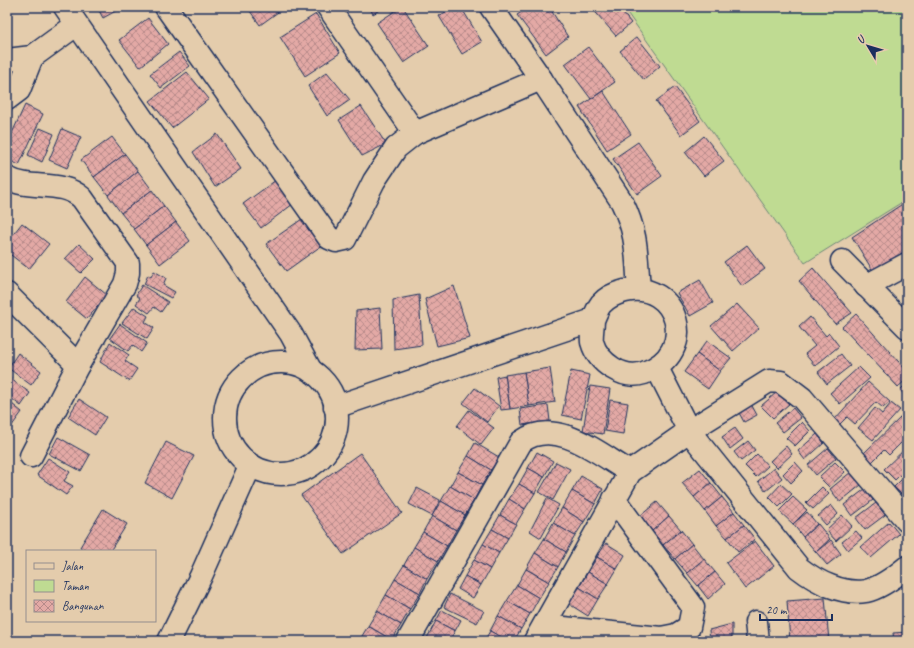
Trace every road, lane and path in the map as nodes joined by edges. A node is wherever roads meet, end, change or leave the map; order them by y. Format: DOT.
graph roads {
  1 [pos="166,7"];
  2 [pos="328,7"];
  3 [pos="491,7"];
  4 [pos="70,16"];
  5 [pos="32,57"];
  6 [pos="7,60"];
  7 [pos="541,79"];
  8 [pos="7,99"];
  9 [pos="415,133"];
  10 [pos="10,184"];
  11 [pos="842,261"];
  12 [pos="907,264"];
  13 [pos="866,286"];
  14 [pos="639,289"];
  15 [pos="7,294"];
  16 [pos="593,320"];
  17 [pos="907,327"];
  18 [pos="78,365"];
  19 [pos="657,368"];
  20 [pos="311,372"];
  21 [pos="335,407"];
  22 [pos="689,431"];
  23 [pos="31,456"];
  24 [pos="250,466"];
  25 [pos="630,472"];
  26 [pos="614,499"];
  27 [pos="907,522"];
  28 [pos="907,567"];
  29 [pos="540,633"];
  30 [pos="169,641"];
  31 [pos="408,641"];
  1 -- 9 [label="street"];
  2 -- 9 [label="street"];
  3 -- 7 [label="street"];
  4 -- 5 [label="street"];
  4 -- 20 [label="street"];
  5 -- 6 [label="street"];
  5 -- 8 [label="street"];
  7 -- 9 [label="street"];
  7 -- 14 [label="street"];
  10 -- 18 [label="street"];
  11 -- 13 [label="street"];
  12 -- 13 [label="street"];
  13 -- 17 [label="street"];
  14 -- 16 [label="street"];
  14 -- 19 [label="street"];
  15 -- 18 [label="street"];
  16 -- 19 [label="street"];
  16 -- 21 [label="street"];
  18 -- 23 [label="street"];
  19 -- 22 [label="street"];
  20 -- 21 [label="street"];
  20 -- 24 [label="street"];
  21 -- 24 [label="street"];
  22 -- 25 [label="street"];
  22 -- 27 [label="street"];
  22 -- 28 [label="street"];
  24 -- 30 [label="street"];
  25 -- 26 [label="street"];
  25 -- 31 [label="street"];
  26 -- 29 [label="street"];
  26 -- 29 [label="street"];
}
